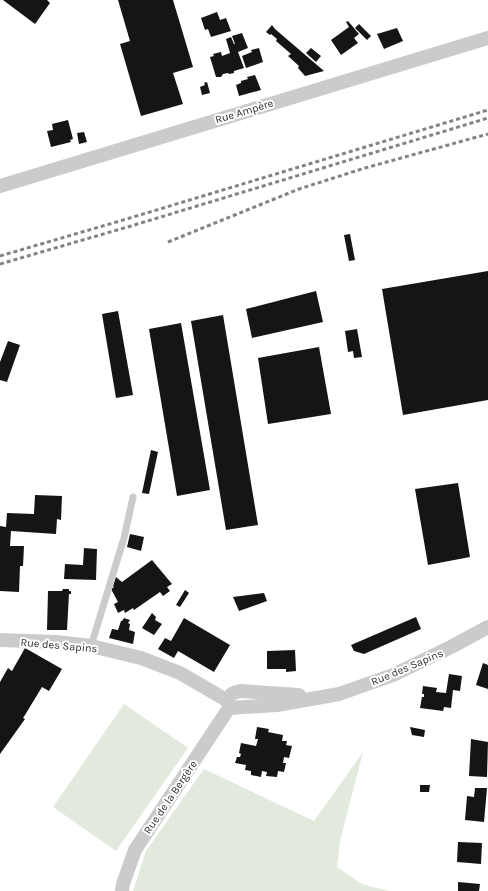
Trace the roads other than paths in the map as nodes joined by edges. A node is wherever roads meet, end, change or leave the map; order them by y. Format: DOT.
graph roads {
  1 [pos="488,38"];
  2 [pos="0,186"];
  3 [pos="134,497"];
  4 [pos="488,628"];
  5 [pos="0,640"];
  6 [pos="91,646"];
  7 [pos="228,705"];
  8 [pos="122,891"];
  1 -- 2 [label="street, Rue Ampère"];
  3 -- 6 [label="lane"];
  4 -- 7 [label="street, Rue des Sapins"];
  5 -- 6 [label="street, Rue des Sapins"];
  6 -- 7 [label="street, Rue des Sapins"];
  7 -- 8 [label="street, Rue de la Bergère"];
}
